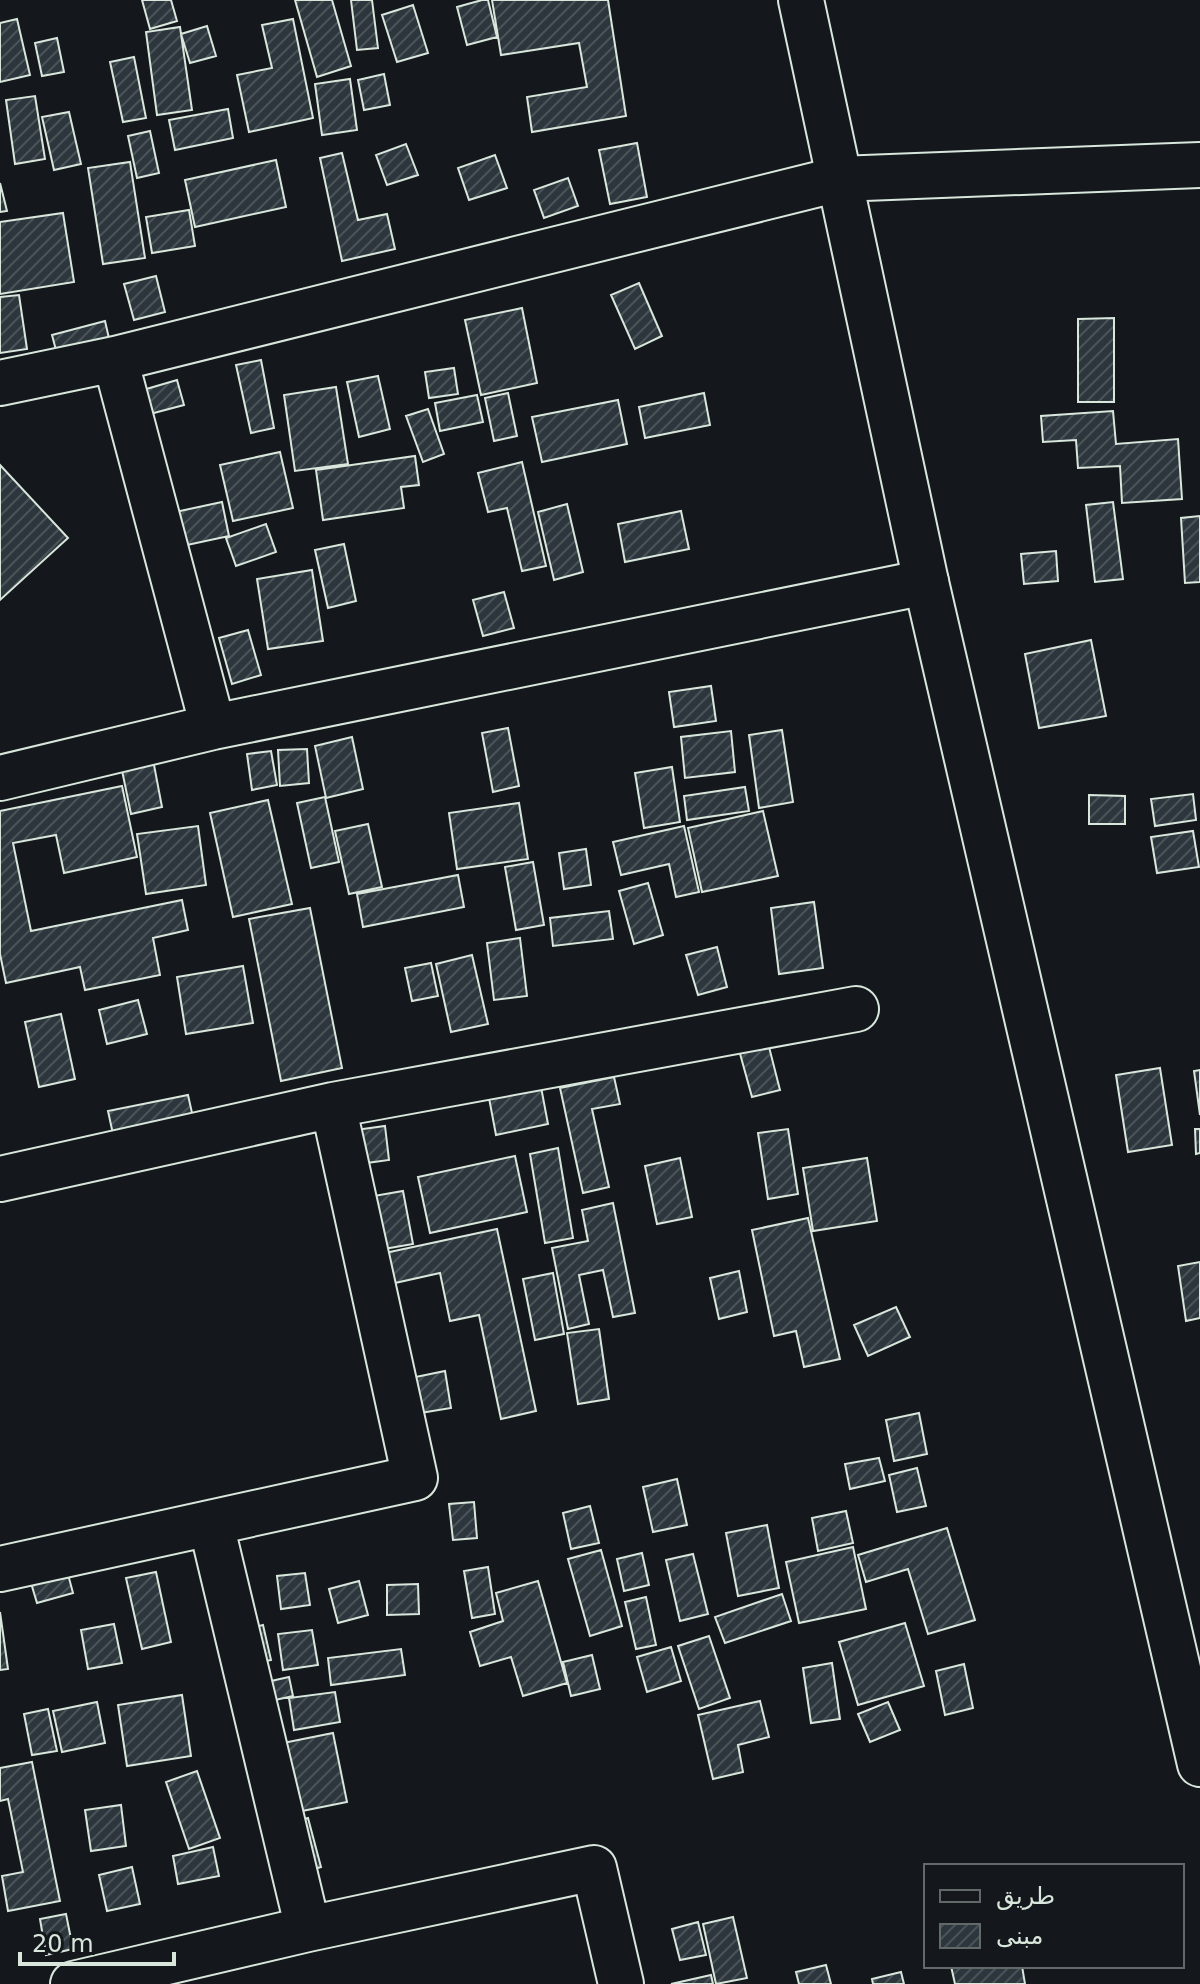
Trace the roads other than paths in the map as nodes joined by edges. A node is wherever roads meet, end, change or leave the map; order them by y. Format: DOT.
graph roads {
  1 [pos="801,0"];
  2 [pos="1200,165"];
  3 [pos="839,179"];
  4 [pos="115,359"];
  5 [pos="0,383"];
  6 [pos="926,582"];
  7 [pos="213,727"];
  8 [pos="0,778"];
  9 [pos="856,1009"];
  10 [pos="333,1105"];
  11 [pos="0,1179"];
  12 [pos="211,1524"];
  13 [pos="0,1569"];
  14 [pos="1200,1764"];
  15 [pos="308,1929"];
  16 [pos="73,1984"];
  17 [pos="621,1984"];
  1 -- 3 [label="street"];
  2 -- 3 [label="street"];
  3 -- 4 [label="street"];
  3 -- 6 [label="street"];
  4 -- 5 [label="street"];
  4 -- 7 [label="street"];
  6 -- 7 [label="street"];
  6 -- 14 [label="street"];
  7 -- 8 [label="street"];
  9 -- 10 [label="street"];
  10 -- 11 [label="street"];
  10 -- 12 [label="street"];
  12 -- 13 [label="street"];
  12 -- 15 [label="street"];
  15 -- 16 [label="street"];
  15 -- 17 [label="street"];
}
